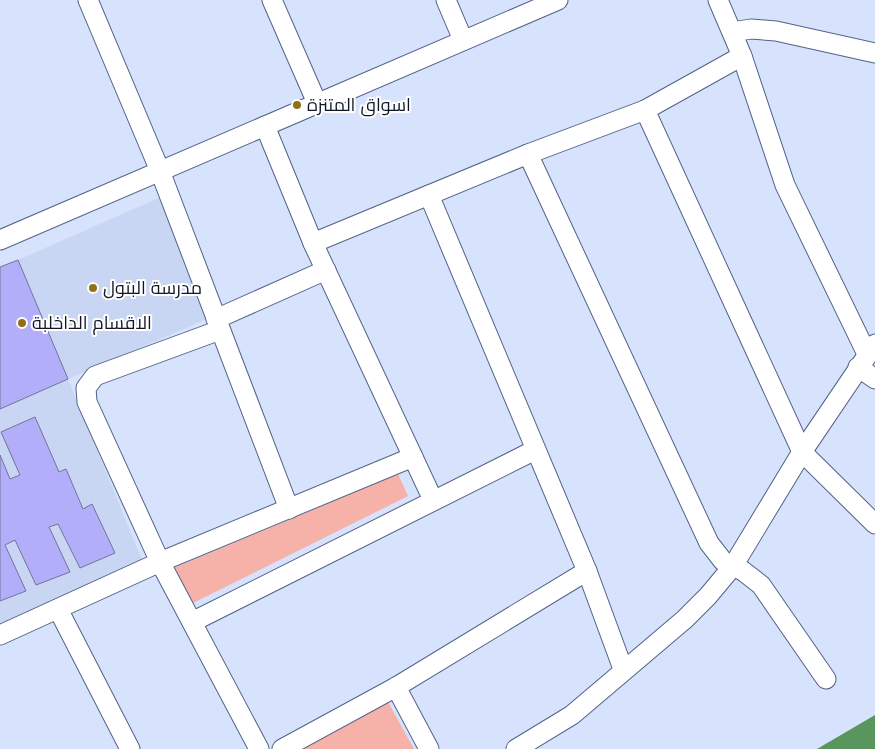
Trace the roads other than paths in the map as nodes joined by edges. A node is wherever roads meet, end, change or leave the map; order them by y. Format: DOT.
graph roads {
  1 [pos="88,0"];
  2 [pos="272,0"];
  3 [pos="446,0"];
  4 [pos="558,0"];
  5 [pos="718,0"];
  6 [pos="732,32"];
  7 [pos="463,40"];
  8 [pos="742,56"];
  9 [pos="873,56"];
  10 [pos="317,104"];
  11 [pos="646,110"];
  12 [pos="265,126"];
  13 [pos="528,154"];
  14 [pos="160,171"];
  15 [pos="429,196"];
  16 [pos="2,233"];
  17 [pos="313,243"];
  18 [pos="326,270"];
  19 [pos="218,324"];
  20 [pos="867,355"];
  21 [pos="875,379"];
  22 [pos="535,450"];
  23 [pos="802,452"];
  24 [pos="413,457"];
  25 [pos="433,500"];
  26 [pos="289,509"];
  27 [pos="875,524"];
  28 [pos="160,562"];
  29 [pos="733,566"];
  30 [pos="587,571"];
  31 [pos="58,609"];
  32 [pos="192,622"];
  33 [pos="0,636"];
  34 [pos="623,669"];
  35 [pos="826,679"];
  36 [pos="396,688"];
  37 [pos="130,749"];
  38 [pos="259,749"];
  39 [pos="282,749"];
  40 [pos="429,749"];
  41 [pos="516,749"];
  1 -- 14 [label="street"];
  2 -- 10 [label="street"];
  3 -- 7 [label="street"];
  4 -- 7 [label="street"];
  5 -- 6 [label="street"];
  6 -- 8 [label="street"];
  6 -- 9 [label="street"];
  7 -- 10 [label="street"];
  8 -- 11 [label="street"];
  8 -- 20 [label="street"];
  10 -- 12 [label="street"];
  11 -- 13 [label="street"];
  11 -- 23 [label="street"];
  12 -- 14 [label="street"];
  12 -- 17 [label="street"];
  13 -- 15 [label="street"];
  13 -- 29 [label="street"];
  14 -- 16 [label="street"];
  14 -- 19 [label="street"];
  15 -- 17 [label="street"];
  15 -- 22 [label="street"];
  17 -- 18 [label="street"];
  18 -- 19 [label="street"];
  18 -- 24 [label="street"];
  19 -- 26 [label="street"];
  19 -- 28 [label="street"];
  20 -- 21 [label="street"];
  20 -- 23 [label="street"];
  22 -- 25 [label="street"];
  22 -- 30 [label="street"];
  23 -- 27 [label="street"];
  23 -- 29 [label="street"];
  24 -- 25 [label="street"];
  24 -- 26 [label="street"];
  25 -- 32 [label="street"];
  26 -- 28 [label="street"];
  28 -- 31 [label="street"];
  28 -- 32 [label="street"];
  29 -- 34 [label="street"];
  29 -- 35 [label="street"];
  30 -- 34 [label="street"];
  30 -- 36 [label="street"];
  31 -- 33 [label="street"];
  31 -- 37 [label="street"];
  32 -- 38 [label="street"];
  34 -- 41 [label="street"];
  36 -- 39 [label="street"];
  36 -- 40 [label="street"];
}
